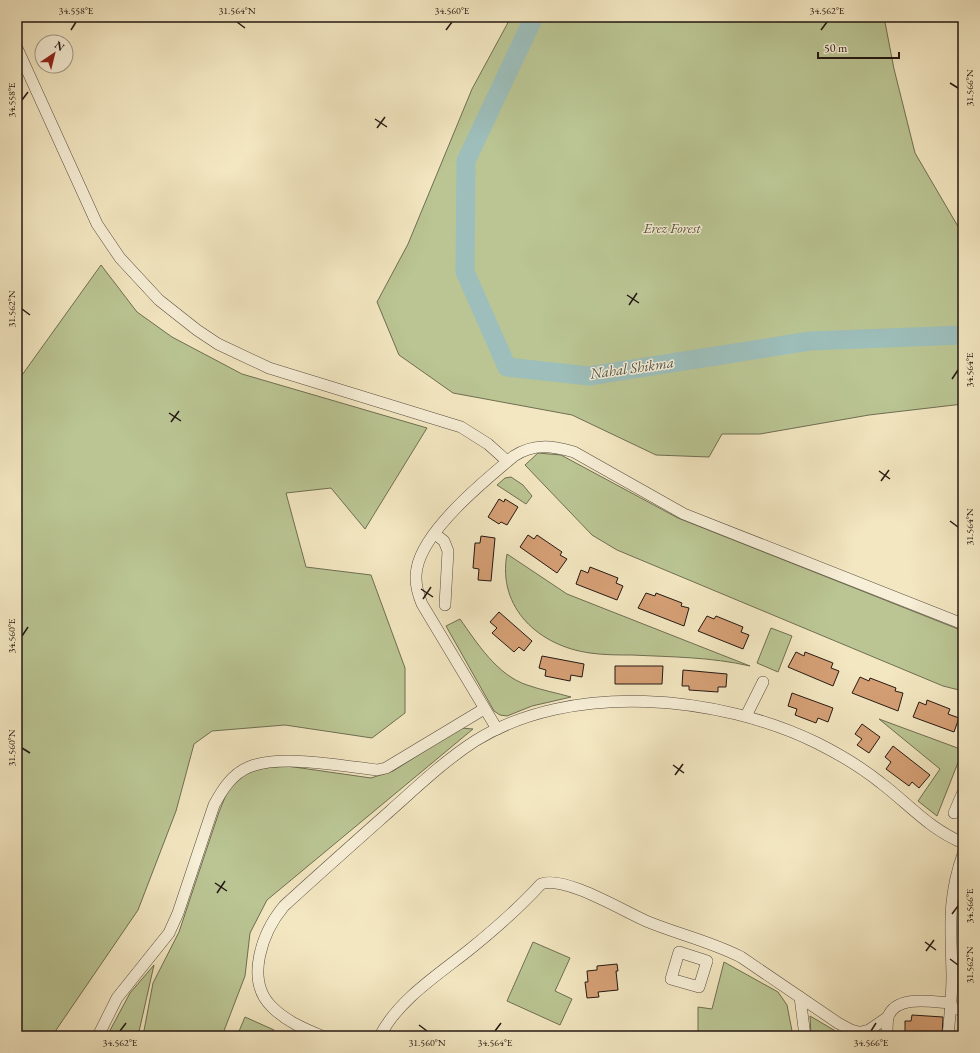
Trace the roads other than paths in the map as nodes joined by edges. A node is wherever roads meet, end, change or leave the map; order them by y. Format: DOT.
graph roads {
  1 [pos="17,48"];
  2 [pos="507,461"];
  3 [pos="436,534"];
  4 [pos="446,605"];
  5 [pos="963,624"];
  6 [pos="763,682"];
  7 [pos="484,709"];
  8 [pos="746,716"];
  9 [pos="496,729"];
  10 [pos="963,792"];
  11 [pos="954,813"];
  12 [pos="963,842"];
  13 [pos="963,854"];
  14 [pos="960,872"];
  15 [pos="712,943"];
  16 [pos="707,961"];
  17 [pos="800,997"];
  18 [pos="951,1005"];
  19 [pos="963,1010"];
  20 [pos="888,1017"];
  21 [pos="861,1032"];
  22 [pos="98,1036"];
  23 [pos="322,1036"];
  24 [pos="380,1036"];
  25 [pos="805,1036"];
  26 [pos="873,1036"];
  27 [pos="887,1036"];
  28 [pos="948,1036"];
  1 -- 2 [label="street"];
  2 -- 3 [label="street"];
  2 -- 5 [label="street"];
  3 -- 4 [label="street"];
  3 -- 7 [label="street"];
  6 -- 8 [label="street"];
  7 -- 9 [label="street"];
  7 -- 22 [label="street"];
  8 -- 9 [label="street"];
  8 -- 12 [label="street"];
  9 -- 23 [label="street"];
  10 -- 11 [label="street"];
  13 -- 14 [label="street"];
  14 -- 18 [label="street"];
  15 -- 16 [label="street"];
  15 -- 17 [label="street"];
  15 -- 24 [label="street"];
  17 -- 21 [label="street"];
  17 -- 25 [label="street"];
  18 -- 19 [label="street"];
  18 -- 20 [label="street"];
  18 -- 28 [label="street"];
  20 -- 21 [label="street"];
  20 -- 27 [label="street"];
  21 -- 26 [label="street"];
}
